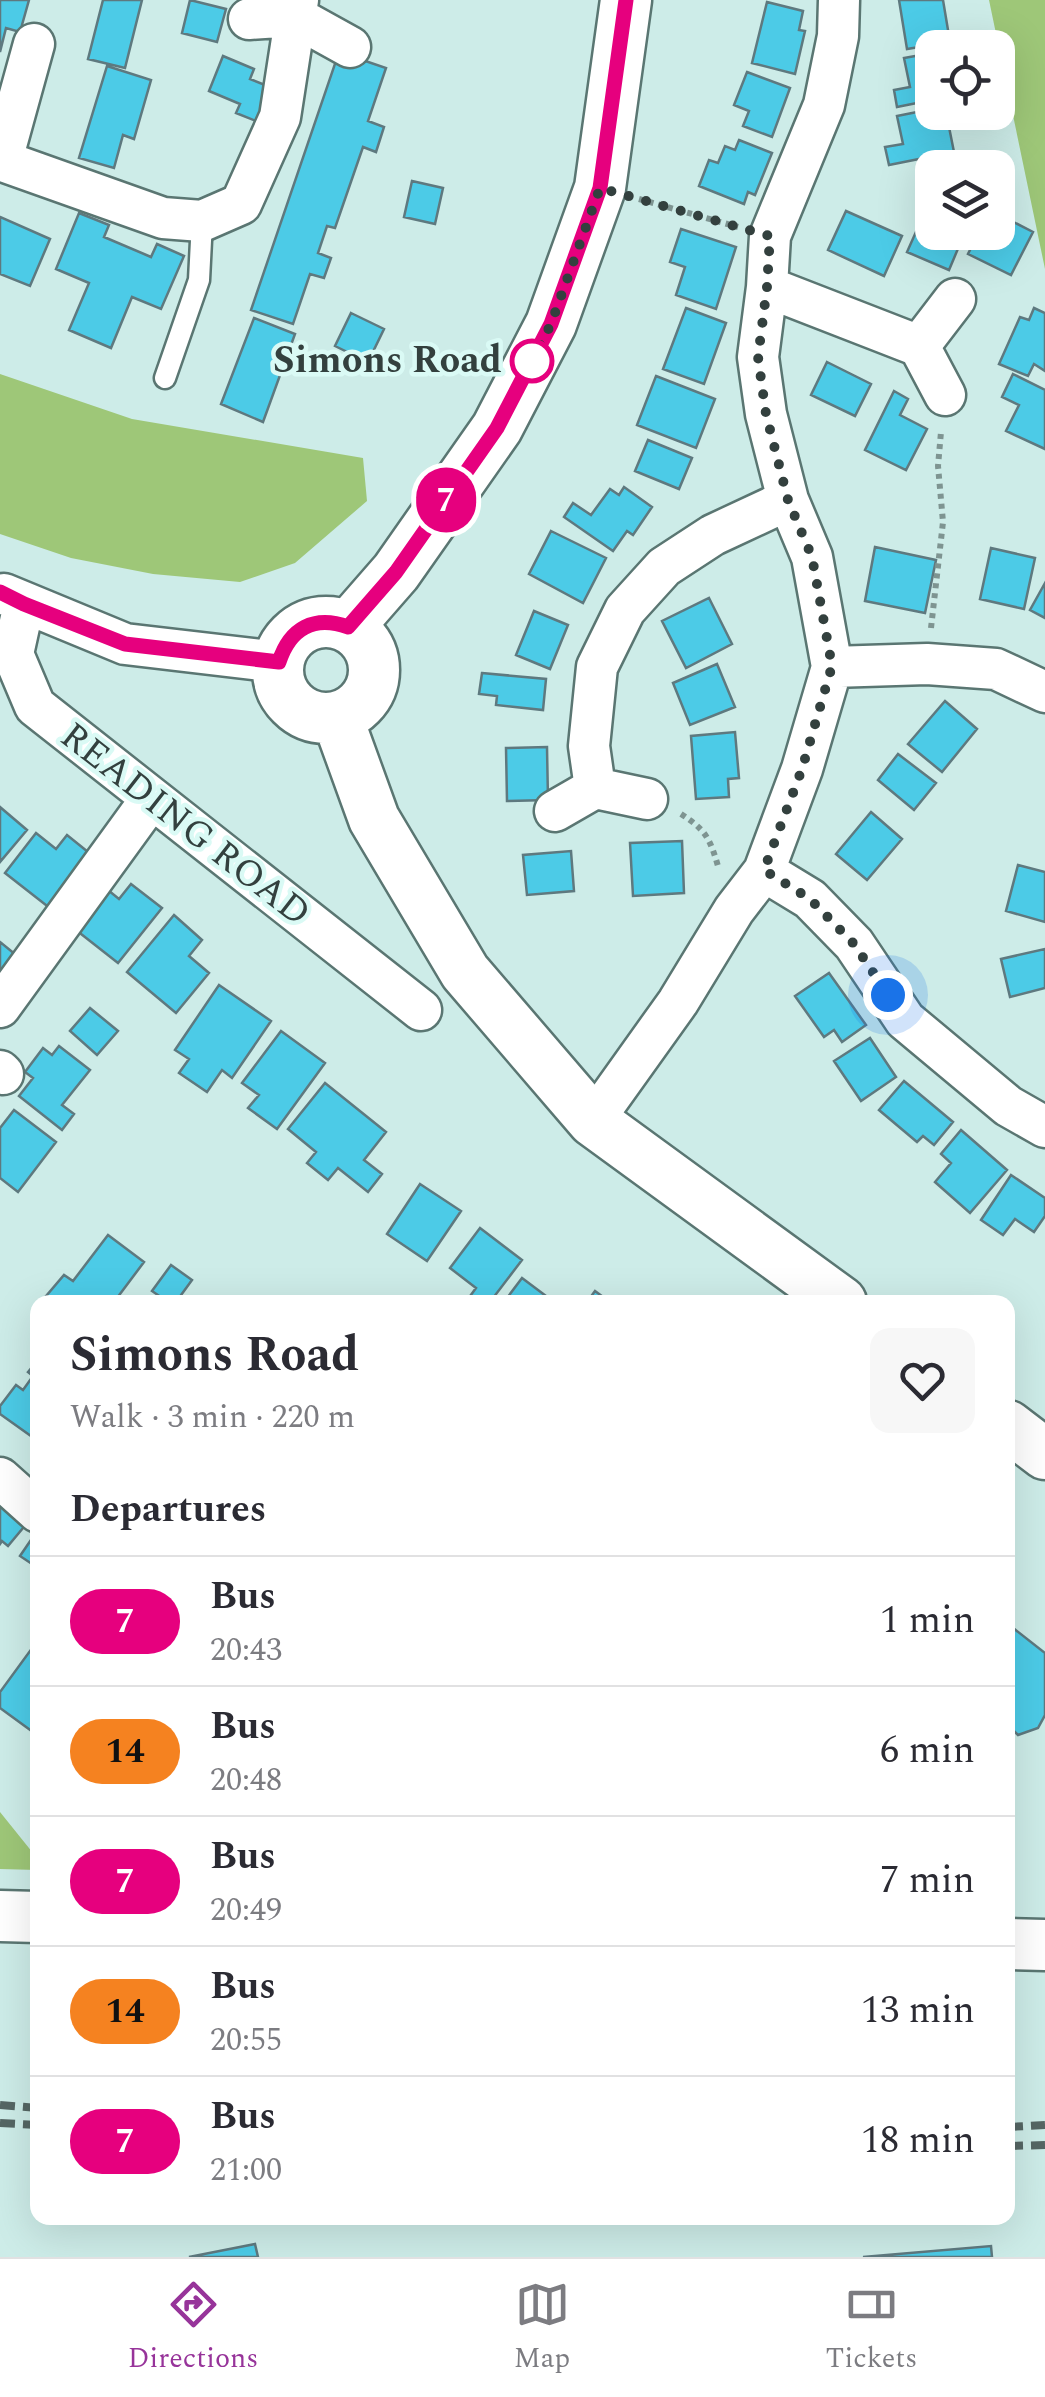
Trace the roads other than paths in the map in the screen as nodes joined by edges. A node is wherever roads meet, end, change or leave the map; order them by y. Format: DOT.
graph roads {
  1 [pos="626,0"];
  2 [pos="839,0"];
  3 [pos="296,8"];
  4 [pos="248,18"];
  5 [pos="34,44"];
  6 [pos="350,47"];
  7 [pos="1,160"];
  8 [pos="202,221"];
  9 [pos="767,287"];
  10 [pos="955,300"];
  11 [pos="919,346"];
  12 [pos="165,378"];
  13 [pos="944,395"];
  14 [pos="788,500"];
  15 [pos="12,598"];
  16 [pos="348,627"];
  17 [pos="279,662"];
  18 [pos="832,666"];
  19 [pos="1045,692"];
  20 [pos="338,717"];
  21 [pos="595,788"];
  22 [pos="151,799"];
  23 [pos="646,799"];
  24 [pos="555,811"];
  25 [pos="764,870"];
  26 [pos="0,1006"];
  27 [pos="421,1010"];
  28 [pos="592,1120"];
  29 [pos="1045,1127"];
  30 [pos="831,1295"];
  31 [pos="1015,1431"];
  32 [pos="1045,1454"];
  33 [pos="0,1478"];
  34 [pos="30,1505"];
  35 [pos="0,1916"];
  36 [pos="30,1917"];
  37 [pos="1015,1944"];
  38 [pos="1045,1945"];
  1 -- 16 [label="street"];
  2 -- 9 [label="street"];
  3 -- 4 [label="street"];
  3 -- 6 [label="street"];
  3 -- 8 [label="street"];
  5 -- 7 [label="street"];
  7 -- 8 [label="street"];
  8 -- 12 [label="lane"];
  9 -- 11 [label="street"];
  9 -- 14 [label="street"];
  10 -- 11 [label="street"];
  11 -- 13 [label="street"];
  14 -- 18 [label="street"];
  14 -- 21 [label="street"];
  15 -- 17 [label="street, READING ROAD"];
  15 -- 22 [label="street, READING ROAD"];
  16 -- 17 [label="street"];
  16 -- 20 [label="street"];
  17 -- 20 [label="street"];
  18 -- 19 [label="street"];
  18 -- 25 [label="street"];
  20 -- 28 [label="street"];
  21 -- 23 [label="street"];
  21 -- 24 [label="street"];
  22 -- 26 [label="street"];
  22 -- 27 [label="street, READING ROAD"];
  25 -- 28 [label="street"];
  25 -- 29 [label="street"];
  28 -- 30 [label="street"];
  31 -- 32 [label="street"];
  33 -- 34 [label="street"];
  35 -- 36 [label="street"];
  37 -- 38 [label="street"];
}
